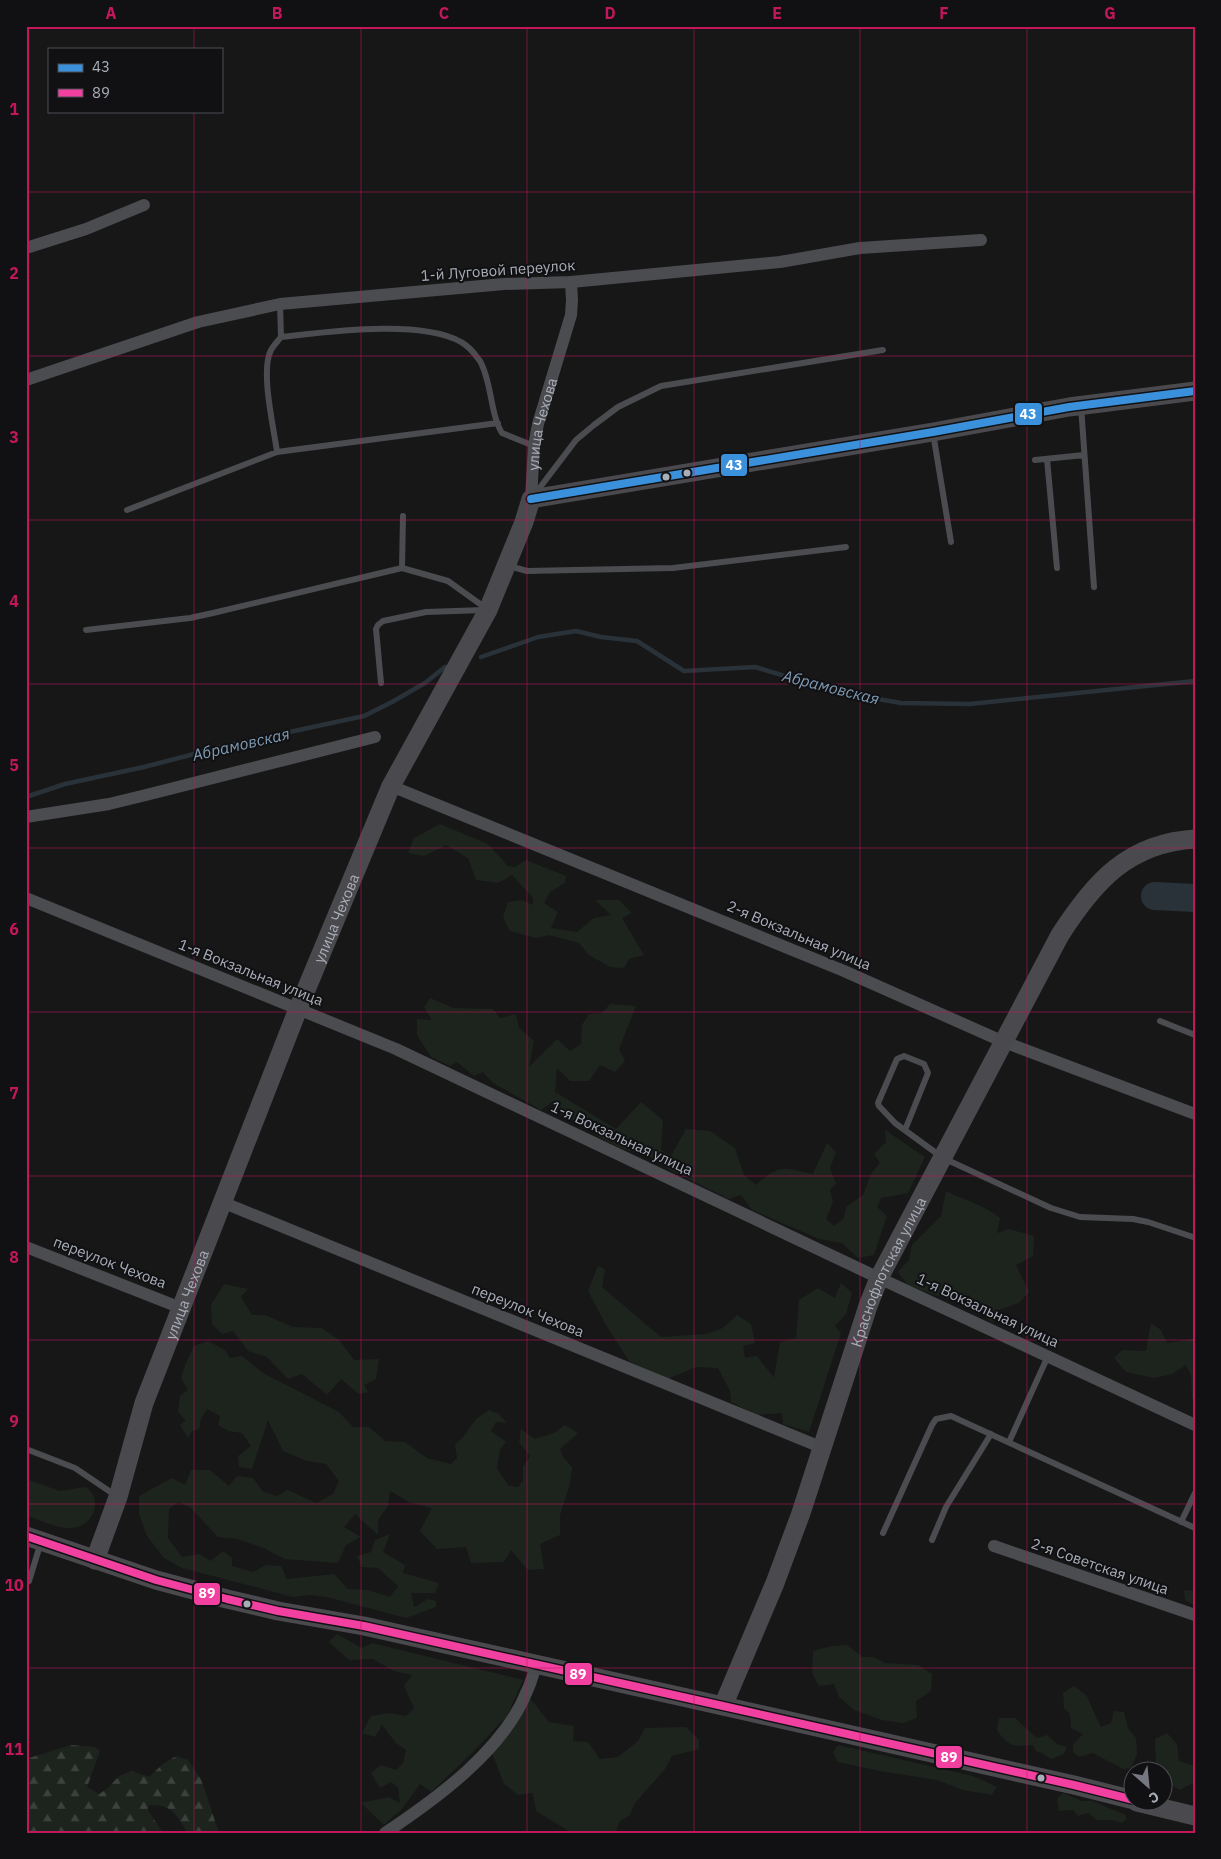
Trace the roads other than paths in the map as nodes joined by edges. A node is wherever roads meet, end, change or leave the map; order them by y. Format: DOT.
graph roads {
  1 [pos="144,205"];
  2 [pos="981,240"];
  3 [pos="26,248"];
  4 [pos="571,282"];
  5 [pos="280,304"];
  6 [pos="281,337"];
  7 [pos="883,350"];
  8 [pos="26,380"];
  9 [pos="1195,391"];
  10 [pos="1081,405"];
  11 [pos="498,423"];
  12 [pos="933,432"];
  13 [pos="534,446"];
  14 [pos="277,452"];
  15 [pos="1084,455"];
  16 [pos="1047,459"];
  17 [pos="1035,460"];
  18 [pos="531,499"];
  19 [pos="127,510"];
  20 [pos="403,516"];
  21 [pos="951,542"];
  22 [pos="846,547"];
  23 [pos="506,564"];
  24 [pos="402,568"];
  25 [pos="1057,568"];
  26 [pos="1094,587"];
  27 [pos="488,610"];
  28 [pos="86,630"];
  29 [pos="381,683"];
  30 [pos="375,737"];
  31 [pos="391,786"];
  32 [pos="26,817"];
  33 [pos="1195,839"];
  34 [pos="26,898"];
  35 [pos="298,1009"];
  36 [pos="1160,1021"];
  37 [pos="1195,1035"];
  38 [pos="1004,1042"];
  39 [pos="1195,1114"];
  40 [pos="905,1130"];
  41 [pos="943,1158"];
  42 [pos="222,1202"];
  43 [pos="1193,1237"];
  44 [pos="26,1247"];
  45 [pos="879,1278"];
  46 [pos="181,1308"];
  47 [pos="1048,1356"];
  48 [pos="1195,1425"];
  49 [pos="991,1434"];
  50 [pos="1009,1442"];
  51 [pos="823,1448"];
  52 [pos="26,1449"];
  53 [pos="1195,1493"];
  54 [pos="118,1497"];
  55 [pos="1181,1522"];
  56 [pos="1195,1528"];
  57 [pos="883,1533"];
  58 [pos="34,1539"];
  59 [pos="932,1540"];
  60 [pos="994,1546"];
  61 [pos="95,1560"];
  62 [pos="29,1581"];
  63 [pos="1195,1615"];
  64 [pos="536,1666"];
  65 [pos="723,1706"];
  66 [pos="1124,1798"];
  67 [pos="1174,1811"];
  68 [pos="1195,1816"];
  69 [pos="385,1833"];
  1 -- 3 [label="street"];
  2 -- 4 [label="street, 1-й Луговой переулок"];
  4 -- 5 [label="street, 1-й Луговой переулок"];
  4 -- 13 [label="street, улица Чехова"];
  5 -- 6 [label="lane"];
  5 -- 8 [label="street, 1-й Луговой переулок"];
  6 -- 11 [label="lane"];
  6 -- 14 [label="lane"];
  7 -- 18 [label="lane"];
  9 -- 10 [label="street"];
  10 -- 12 [label="street"];
  10 -- 15 [label="lane"];
  11 -- 13 [label="lane"];
  11 -- 14 [label="lane"];
  12 -- 18 [label="street"];
  12 -- 21 [label="lane"];
  13 -- 18 [label="street, улица Чехова"];
  14 -- 19 [label="lane"];
  15 -- 16 [label="lane"];
  15 -- 26 [label="lane"];
  16 -- 17 [label="lane"];
  16 -- 25 [label="lane"];
  18 -- 23 [label="street, улица Чехова"];
  20 -- 24 [label="lane"];
  22 -- 23 [label="lane"];
  23 -- 27 [label="street, улица Чехова"];
  24 -- 27 [label="lane"];
  24 -- 28 [label="lane"];
  27 -- 29 [label="lane"];
  27 -- 31 [label="street, улица Чехова"];
  30 -- 32 [label="street"];
  31 -- 35 [label="street, улица Чехова"];
  31 -- 38 [label="street, 2-я Вокзальная улица"];
  33 -- 38 [label="street, Краснофлотская улица"];
  34 -- 35 [label="street, 1-я Вокзальная улица"];
  35 -- 42 [label="street, улица Чехова"];
  35 -- 45 [label="street, 1-я Вокзальная улица"];
  36 -- 37 [label="lane"];
  38 -- 39 [label="street, 2-я Вокзальная улица"];
  38 -- 41 [label="street, Краснофлотская улица"];
  40 -- 40 [label="lane"];
  40 -- 41 [label="lane"];
  41 -- 43 [label="lane"];
  41 -- 45 [label="street, Краснофлотская улица"];
  42 -- 46 [label="street, улица Чехова"];
  42 -- 51 [label="street, переулок Чехова"];
  44 -- 46 [label="street, переулок Чехова"];
  45 -- 47 [label="street, 1-я Вокзальная улица"];
  45 -- 51 [label="street, Краснофлотская улица"];
  46 -- 54 [label="street, улица Чехова"];
  47 -- 48 [label="street, 1-я Вокзальная улица"];
  47 -- 50 [label="lane"];
  49 -- 50 [label="lane"];
  49 -- 57 [label="lane"];
  49 -- 59 [label="lane"];
  50 -- 55 [label="lane"];
  51 -- 65 [label="street, Краснофлотская улица"];
  52 -- 54 [label="lane"];
  53 -- 55 [label="lane"];
  54 -- 61 [label="street, улица Чехова"];
  55 -- 56 [label="lane"];
  58 -- 61 [label="street"];
  58 -- 62 [label="lane"];
  60 -- 63 [label="street, 2-я Советская улица"];
  61 -- 64 [label="street"];
  64 -- 65 [label="street"];
  64 -- 69 [label="street"];
  65 -- 66 [label="street"];
  67 -- 68 [label="street"];
}
